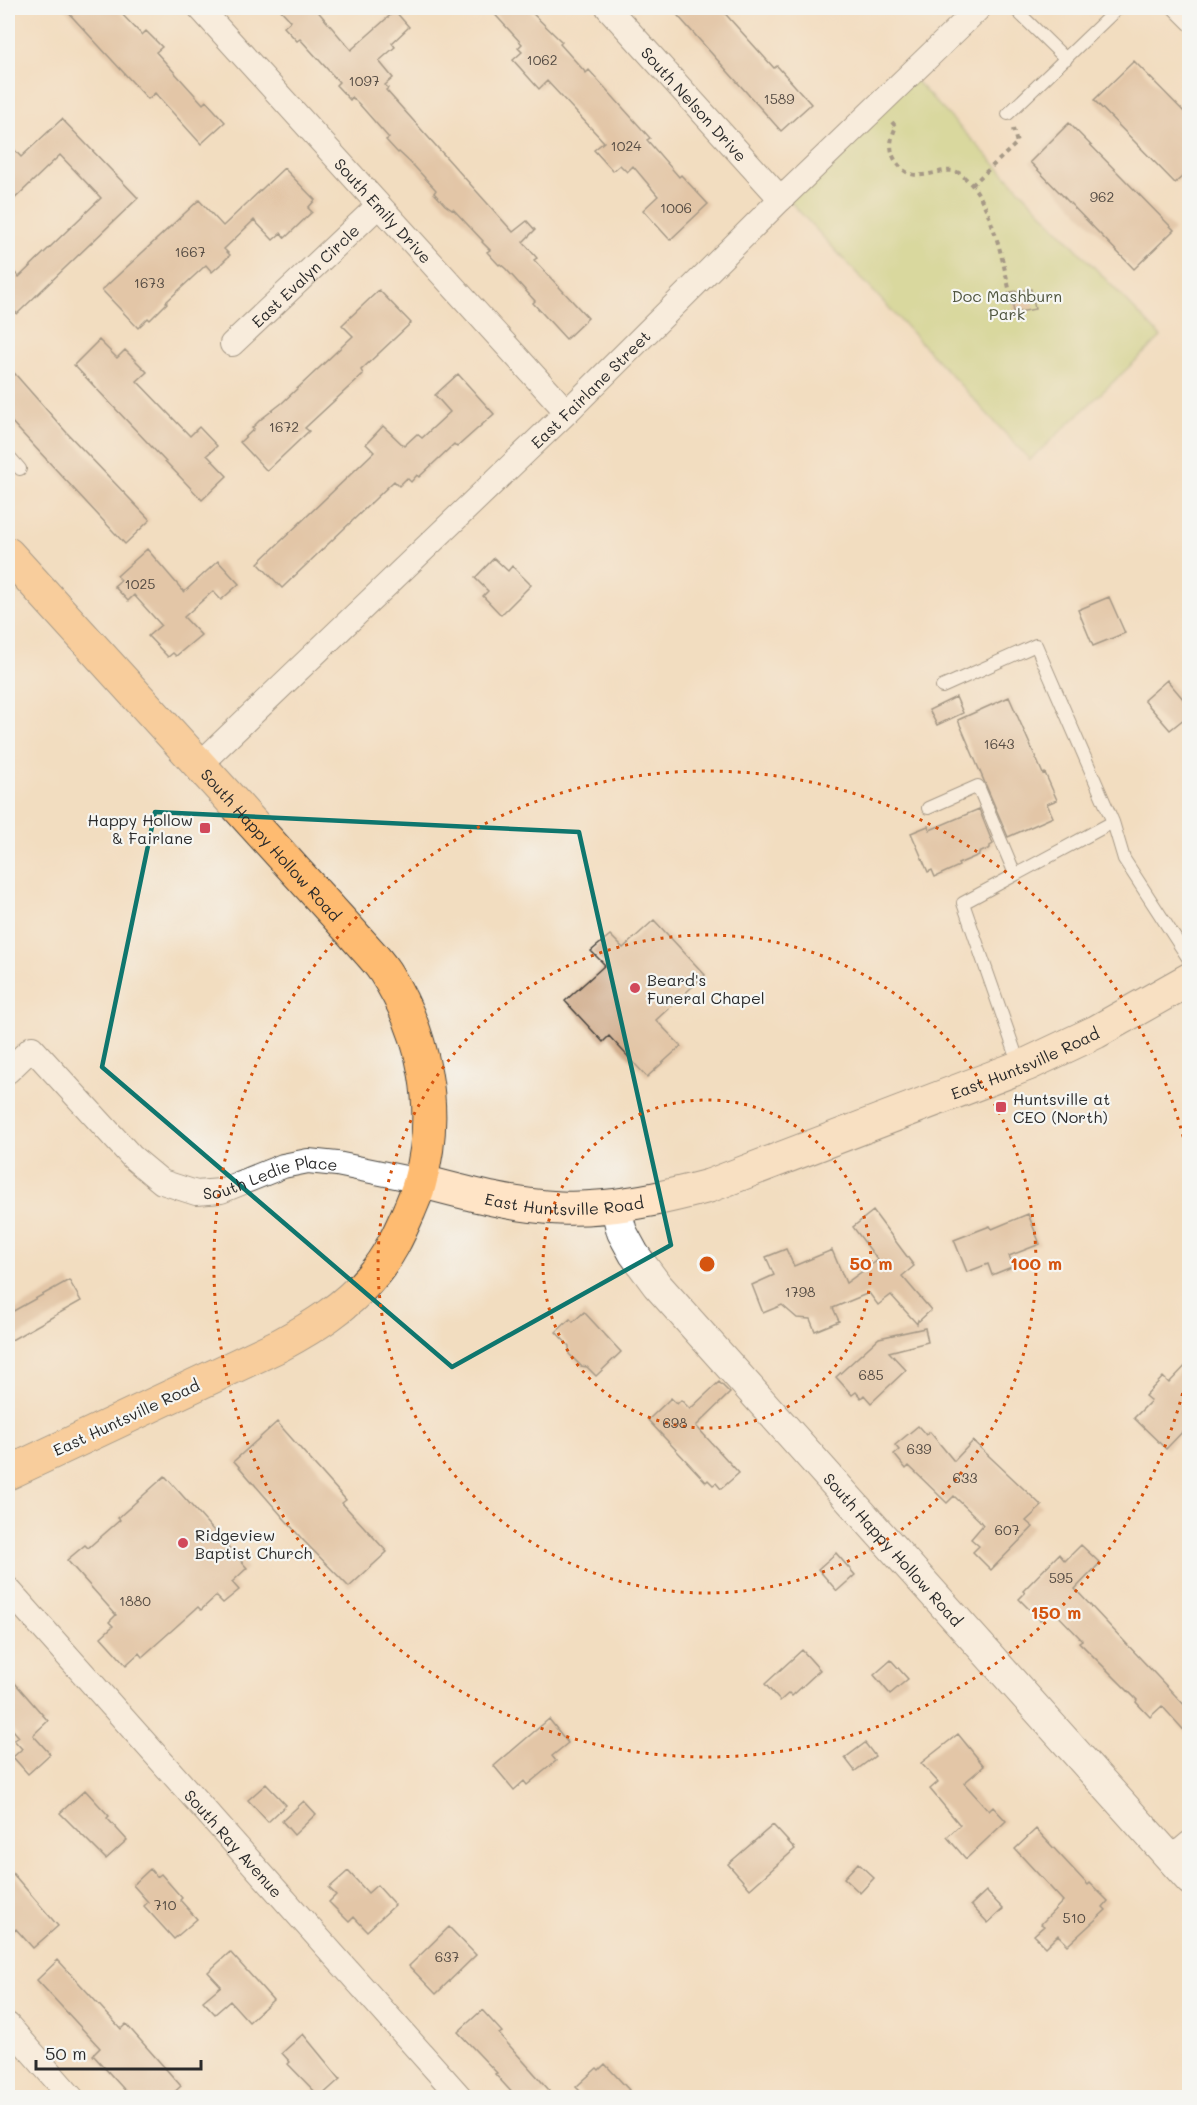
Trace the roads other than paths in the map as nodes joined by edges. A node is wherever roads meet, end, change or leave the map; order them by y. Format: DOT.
graph roads {
  1 [pos="200,8"];
  2 [pos="608,8"];
  3 [pos="979,8"];
  4 [pos="1014,8"];
  5 [pos="1118,8"];
  6 [pos="1173,8"];
  7 [pos="1190,25"];
  8 [pos="1066,58"];
  9 [pos="1008,114"];
  10 [pos="781,199"];
  11 [pos="378,206"];
  12 [pos="232,344"];
  13 [pos="567,412"];
  14 [pos="8,455"];
  15 [pos="20,469"];
  16 [pos="8,554"];
  17 [pos="942,687"];
  18 [pos="198,766"];
  19 [pos="927,808"];
  20 [pos="1113,822"];
  21 [pos="1015,874"];
  22 [pos="1190,961"];
  23 [pos="1190,979"];
  24 [pos="1020,1066"];
  25 [pos="8,1071"];
  26 [pos="420,1182"];
  27 [pos="615,1205"];
  28 [pos="8,1473"];
  29 [pos="8,1589"];
  30 [pos="1183,1861"];
  31 [pos="8,2025"];
  32 [pos="72,2097"];
  33 [pos="461,2097"];
  1 -- 11 [label="street, South Emily Drive"];
  2 -- 10 [label="street, South Nelson Drive"];
  3 -- 10 [label="street, East Fairlane Street"];
  4 -- 8 [label="lane"];
  5 -- 8 [label="lane"];
  6 -- 7 [label="lane"];
  8 -- 9 [label="lane"];
  10 -- 13 [label="street, East Fairlane Street"];
  11 -- 12 [label="street, East Evalyn Circle"];
  11 -- 13 [label="street, South Emily Drive"];
  13 -- 18 [label="street, East Fairlane Street"];
  14 -- 15 [label="lane"];
  16 -- 18 [label="main road, South Happy Hollow Road"];
  17 -- 20 [label="lane"];
  18 -- 26 [label="main road, South Happy Hollow Road"];
  19 -- 21 [label="lane"];
  20 -- 21 [label="lane"];
  20 -- 22 [label="lane"];
  21 -- 24 [label="lane"];
  23 -- 24 [label="main road, East Huntsville Road"];
  24 -- 27 [label="main road, East Huntsville Road"];
  25 -- 26 [label="street, South Ledie Place"];
  26 -- 27 [label="main road, East Huntsville Road"];
  26 -- 28 [label="main road, East Huntsville Road"];
  27 -- 30 [label="street, South Happy Hollow Road"];
  29 -- 33 [label="street, South Ray Avenue"];
  31 -- 32 [label="street"];
}
